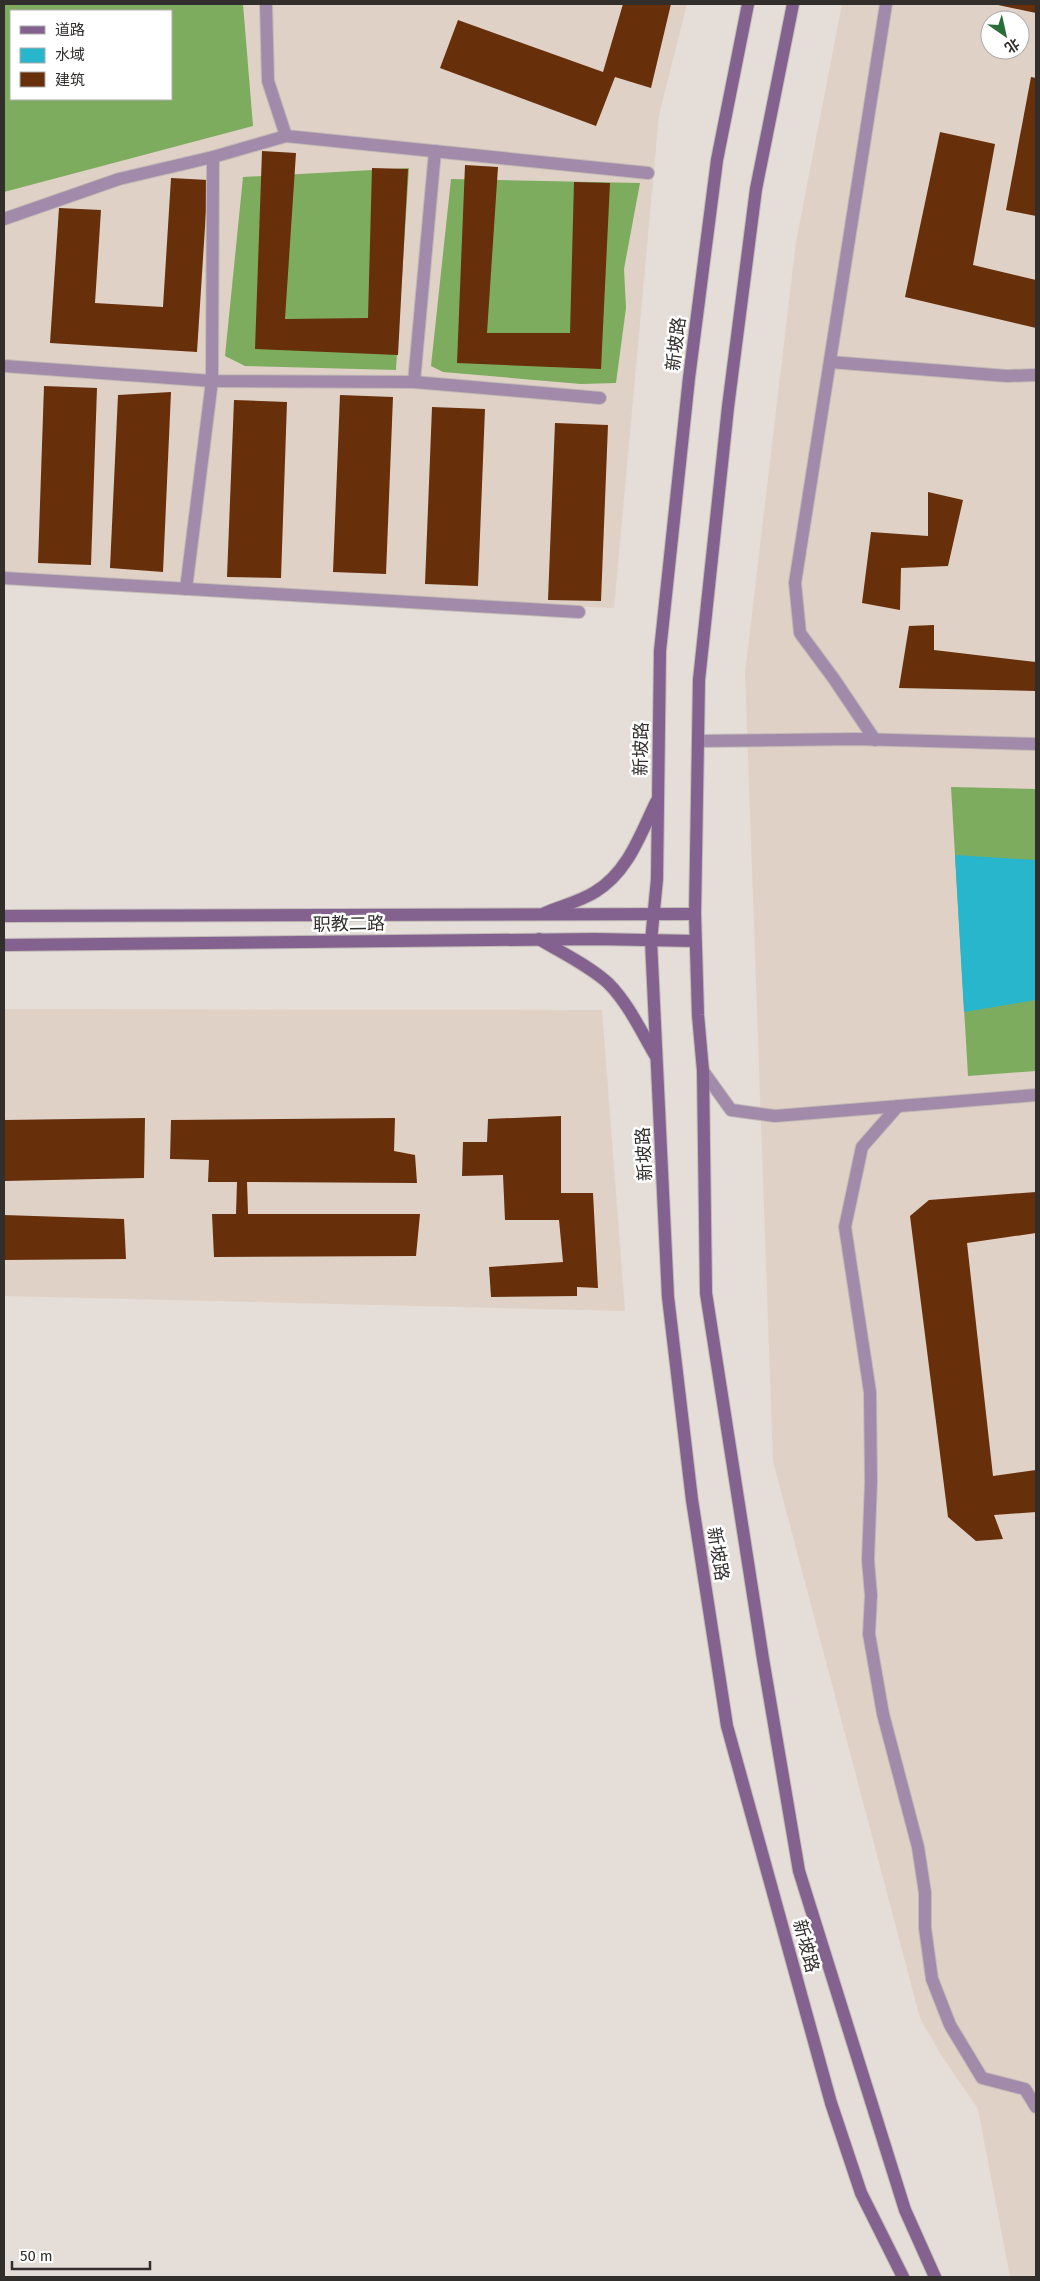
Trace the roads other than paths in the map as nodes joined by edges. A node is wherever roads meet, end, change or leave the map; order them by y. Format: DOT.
graph roads {
  1 [pos="266,4"];
  2 [pos="748,4"];
  3 [pos="793,4"];
  4 [pos="886,4"];
  5 [pos="286,136"];
  6 [pos="435,151"];
  7 [pos="213,157"];
  8 [pos="648,173"];
  9 [pos="4,219"];
  10 [pos="830,362"];
  11 [pos="4,366"];
  12 [pos="1036,375"];
  13 [pos="212,381"];
  14 [pos="414,382"];
  15 [pos="600,398"];
  16 [pos="4,578"];
  17 [pos="186,589"];
  18 [pos="579,612"];
  19 [pos="699,740"];
  20 [pos="874,740"];
  21 [pos="1036,744"];
  22 [pos="658,797"];
  23 [pos="695,914"];
  24 [pos="540,915"];
  25 [pos="653,915"];
  26 [pos="4,916"];
  27 [pos="539,939"];
  28 [pos="651,941"];
  29 [pos="696,941"];
  30 [pos="4,944"];
  31 [pos="656,1057"];
  32 [pos="703,1071"];
  33 [pos="1036,1095"];
  34 [pos="898,1106"];
  35 [pos="1036,2107"];
  36 [pos="903,2277"];
  37 [pos="935,2277"];
  1 -- 5 [label="street"];
  2 -- 22 [label="street, 新坡路"];
  3 -- 19 [label="street"];
  4 -- 10 [label="street"];
  5 -- 6 [label="street"];
  5 -- 7 [label="street"];
  6 -- 8 [label="street"];
  6 -- 14 [label="street"];
  7 -- 9 [label="street"];
  7 -- 13 [label="street"];
  10 -- 12 [label="street"];
  10 -- 20 [label="street"];
  11 -- 13 [label="street"];
  13 -- 14 [label="street"];
  13 -- 17 [label="street"];
  14 -- 15 [label="street"];
  16 -- 17 [label="street"];
  17 -- 18 [label="street"];
  19 -- 20 [label="street"];
  19 -- 23 [label="street"];
  20 -- 21 [label="street"];
  22 -- 24 [label="street"];
  22 -- 25 [label="street, 新坡路"];
  23 -- 25 [label="street, 职教二路"];
  23 -- 29 [label="street"];
  24 -- 25 [label="street, 职教二路"];
  24 -- 26 [label="street, 职教二路"];
  25 -- 28 [label="street, 新坡路"];
  27 -- 28 [label="street, 职教二路"];
  27 -- 30 [label="street, 职教二路"];
  27 -- 31 [label="street"];
  28 -- 29 [label="street, 职教二路"];
  28 -- 31 [label="street, 新坡路"];
  29 -- 32 [label="street, 新坡路"];
  31 -- 36 [label="street, 新坡路"];
  32 -- 34 [label="street"];
  32 -- 37 [label="street, 新坡路"];
  33 -- 34 [label="street"];
  34 -- 35 [label="street"];
}
